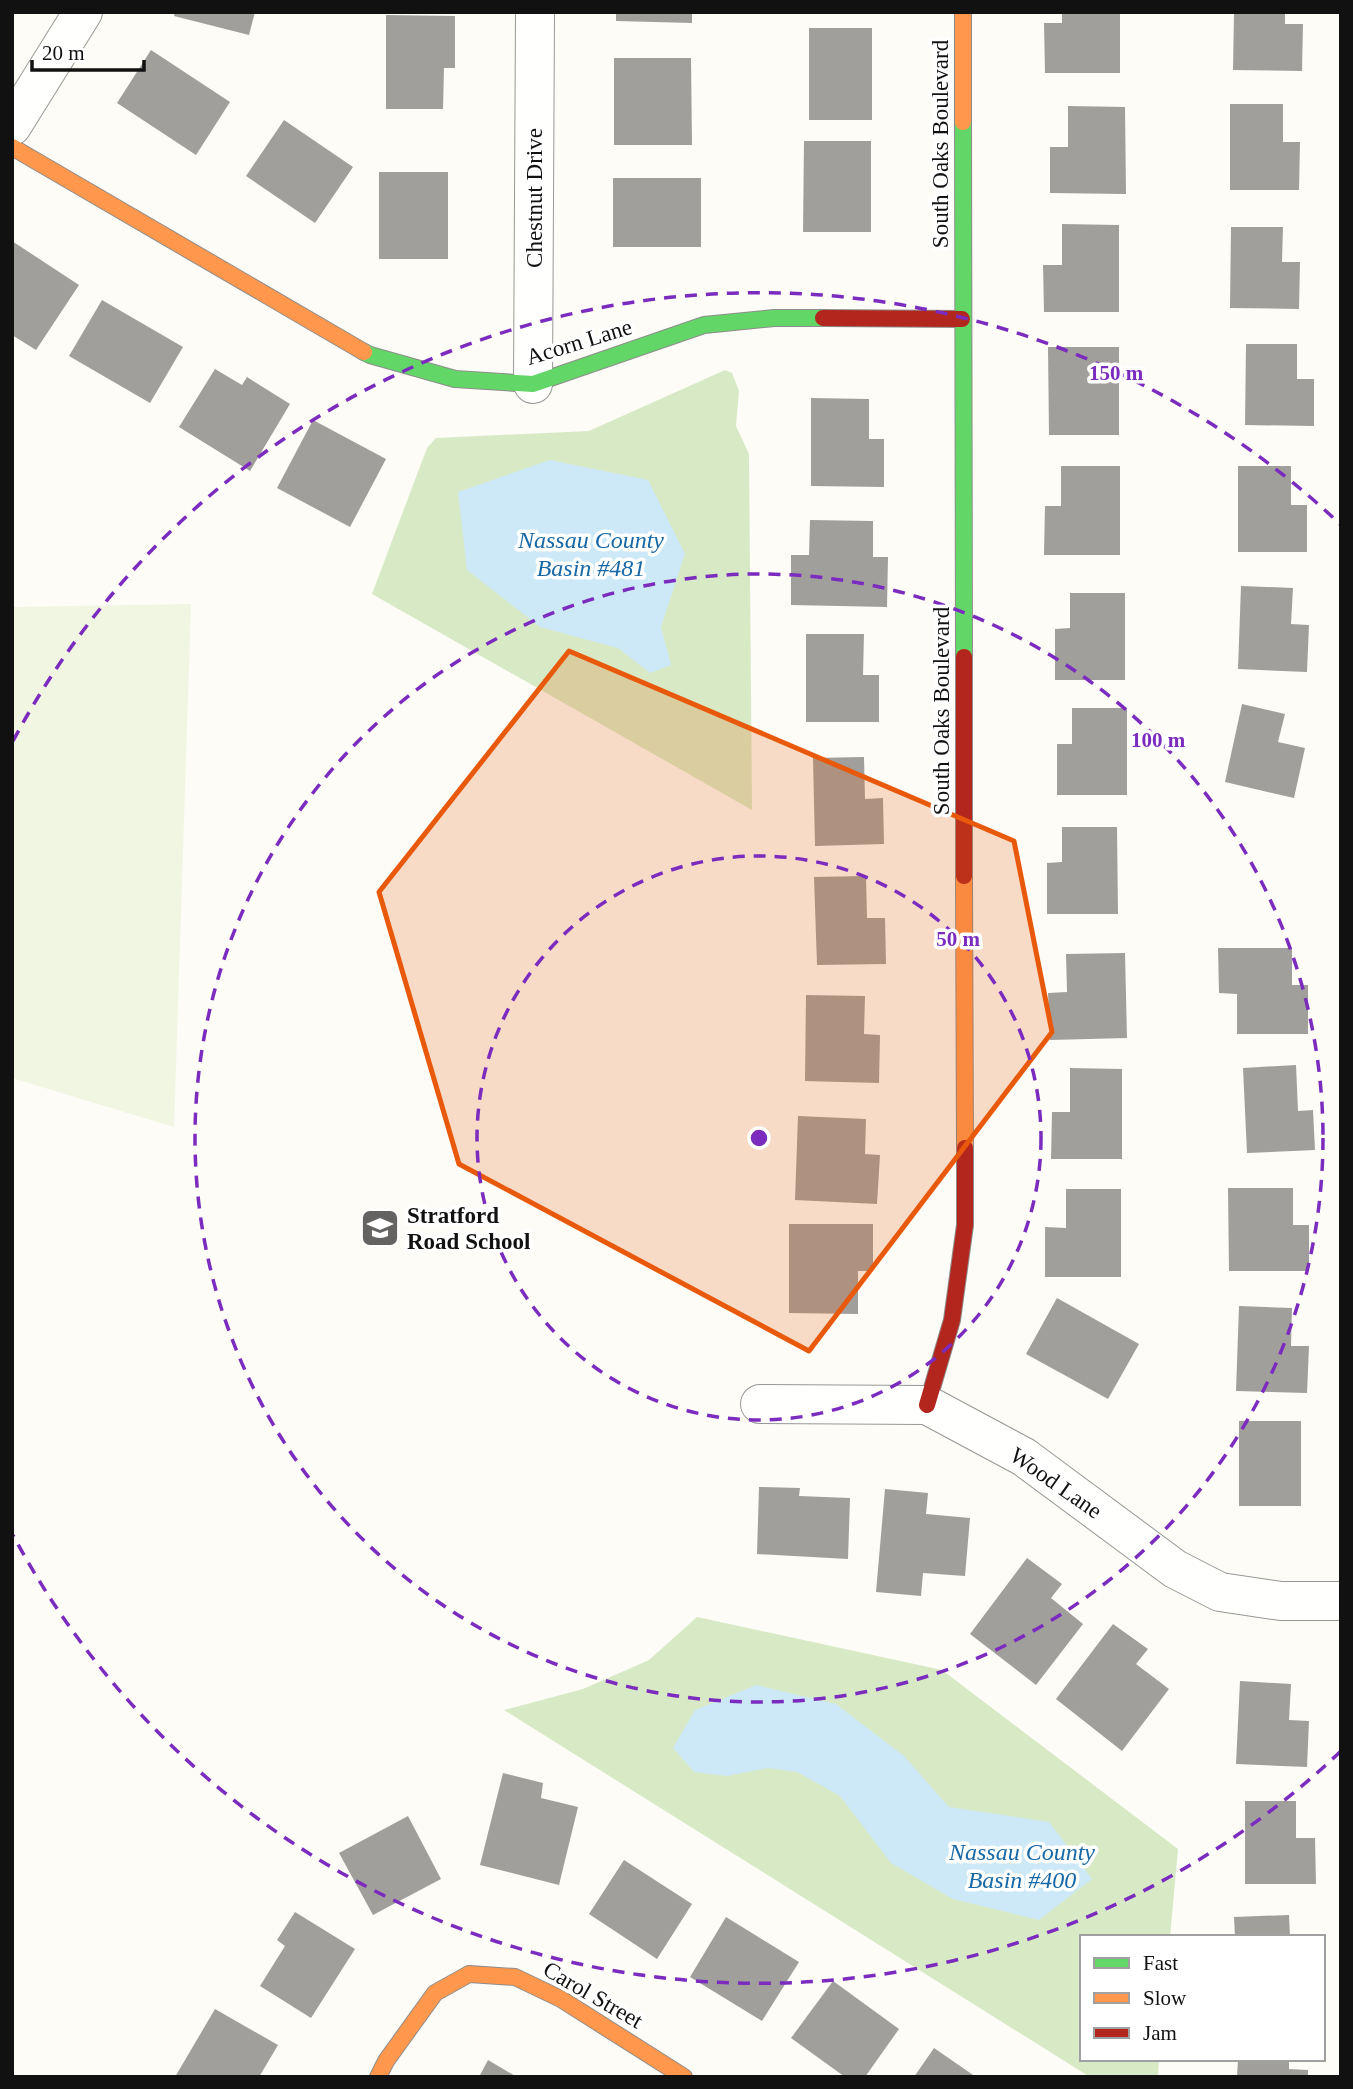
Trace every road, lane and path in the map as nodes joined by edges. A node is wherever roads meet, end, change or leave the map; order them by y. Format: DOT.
graph roads {
  1 [pos="83,12"];
  2 [pos="535,12"];
  3 [pos="963,12"];
  4 [pos="12,126"];
  5 [pos="12,147"];
  6 [pos="962,319"];
  7 [pos="533,384"];
  8 [pos="760,1405"];
  9 [pos="927,1405"];
  10 [pos="1341,1601"];
  11 [pos="378,2077"];
  12 [pos="684,2077"];
  1 -- 4 [label="street"];
  2 -- 7 [label="street, Chestnut Drive"];
  3 -- 6 [label="street, South Oaks Boulevard"];
  5 -- 7 [label="street, Acorn Lane"];
  6 -- 7 [label="street, Acorn Lane"];
  6 -- 9 [label="street, South Oaks Boulevard"];
  8 -- 9 [label="street, Wood Lane"];
  9 -- 10 [label="street, Wood Lane"];
  11 -- 12 [label="street, Carol Street"];
}
